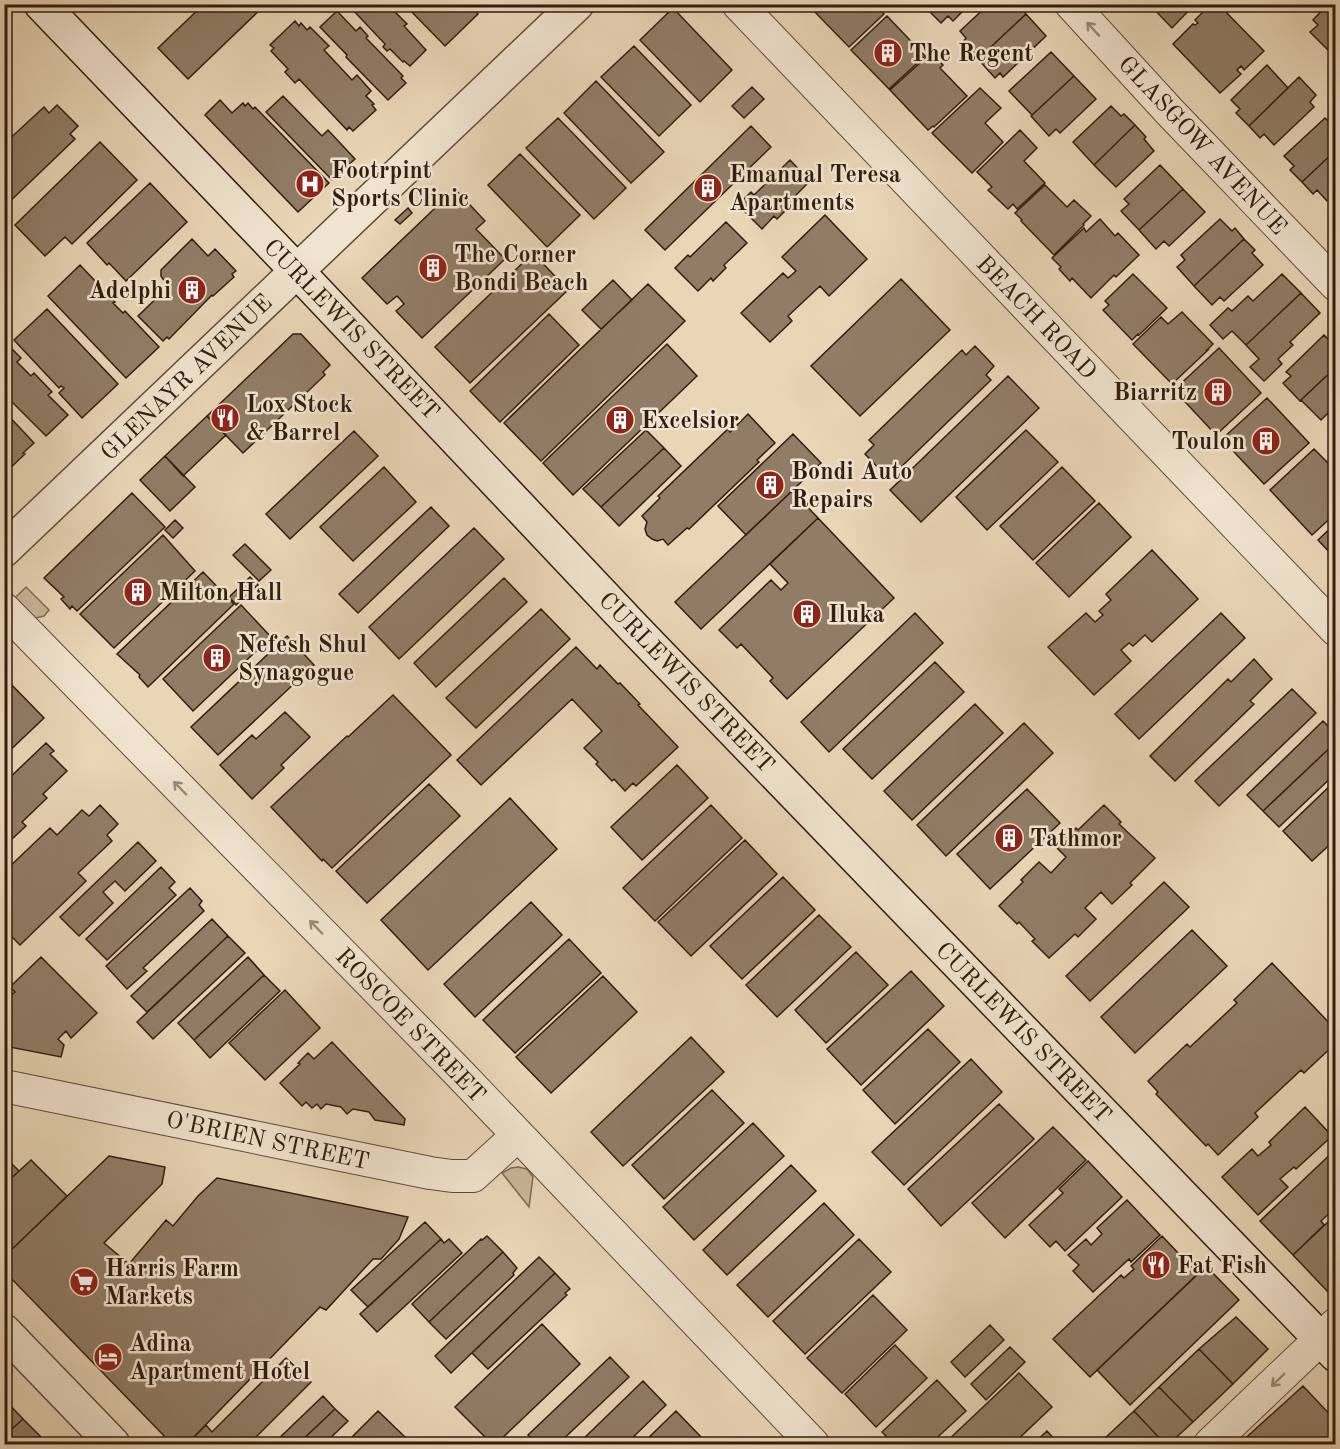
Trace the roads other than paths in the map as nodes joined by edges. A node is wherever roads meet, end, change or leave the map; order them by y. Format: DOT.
graph roads {
  1 [pos="41,4"];
  2 [pos="577,4"];
  3 [pos="738,4"];
  4 [pos="1071,4"];
  5 [pos="297,271"];
  6 [pos="1335,285"];
  7 [pos="4,550"];
  8 [pos="4,609"];
  9 [pos="1335,630"];
  10 [pos="4,1086"];
  11 [pos="518,1135"];
  12 [pos="4,1331"];
  13 [pos="1330,1340"];
  14 [pos="113,1444"];
  15 [pos="813,1444"];
  16 [pos="1210,1444"];
  1 -- 5 [label="main road, CURLEWIS STREET"];
  2 -- 5 [label="main road, GLENAYR AVENUE"];
  3 -- 9 [label="street, BEACH ROAD"];
  6 -- 4 [label="street, GLASGOW AVENUE, one-way"];
  5 -- 7 [label="main road, GLENAYR AVENUE"];
  5 -- 13 [label="main road, CURLEWIS STREET"];
  11 -- 8 [label="street, ROSCOE STREET, one-way"];
  10 -- 11 [label="street, O'BRIEN STREET"];
  11 -- 15 [label="street, ROSCOE STREET"];
  12 -- 14 [label="main road"];
  13 -- 16 [label="street, one-way"];
}
